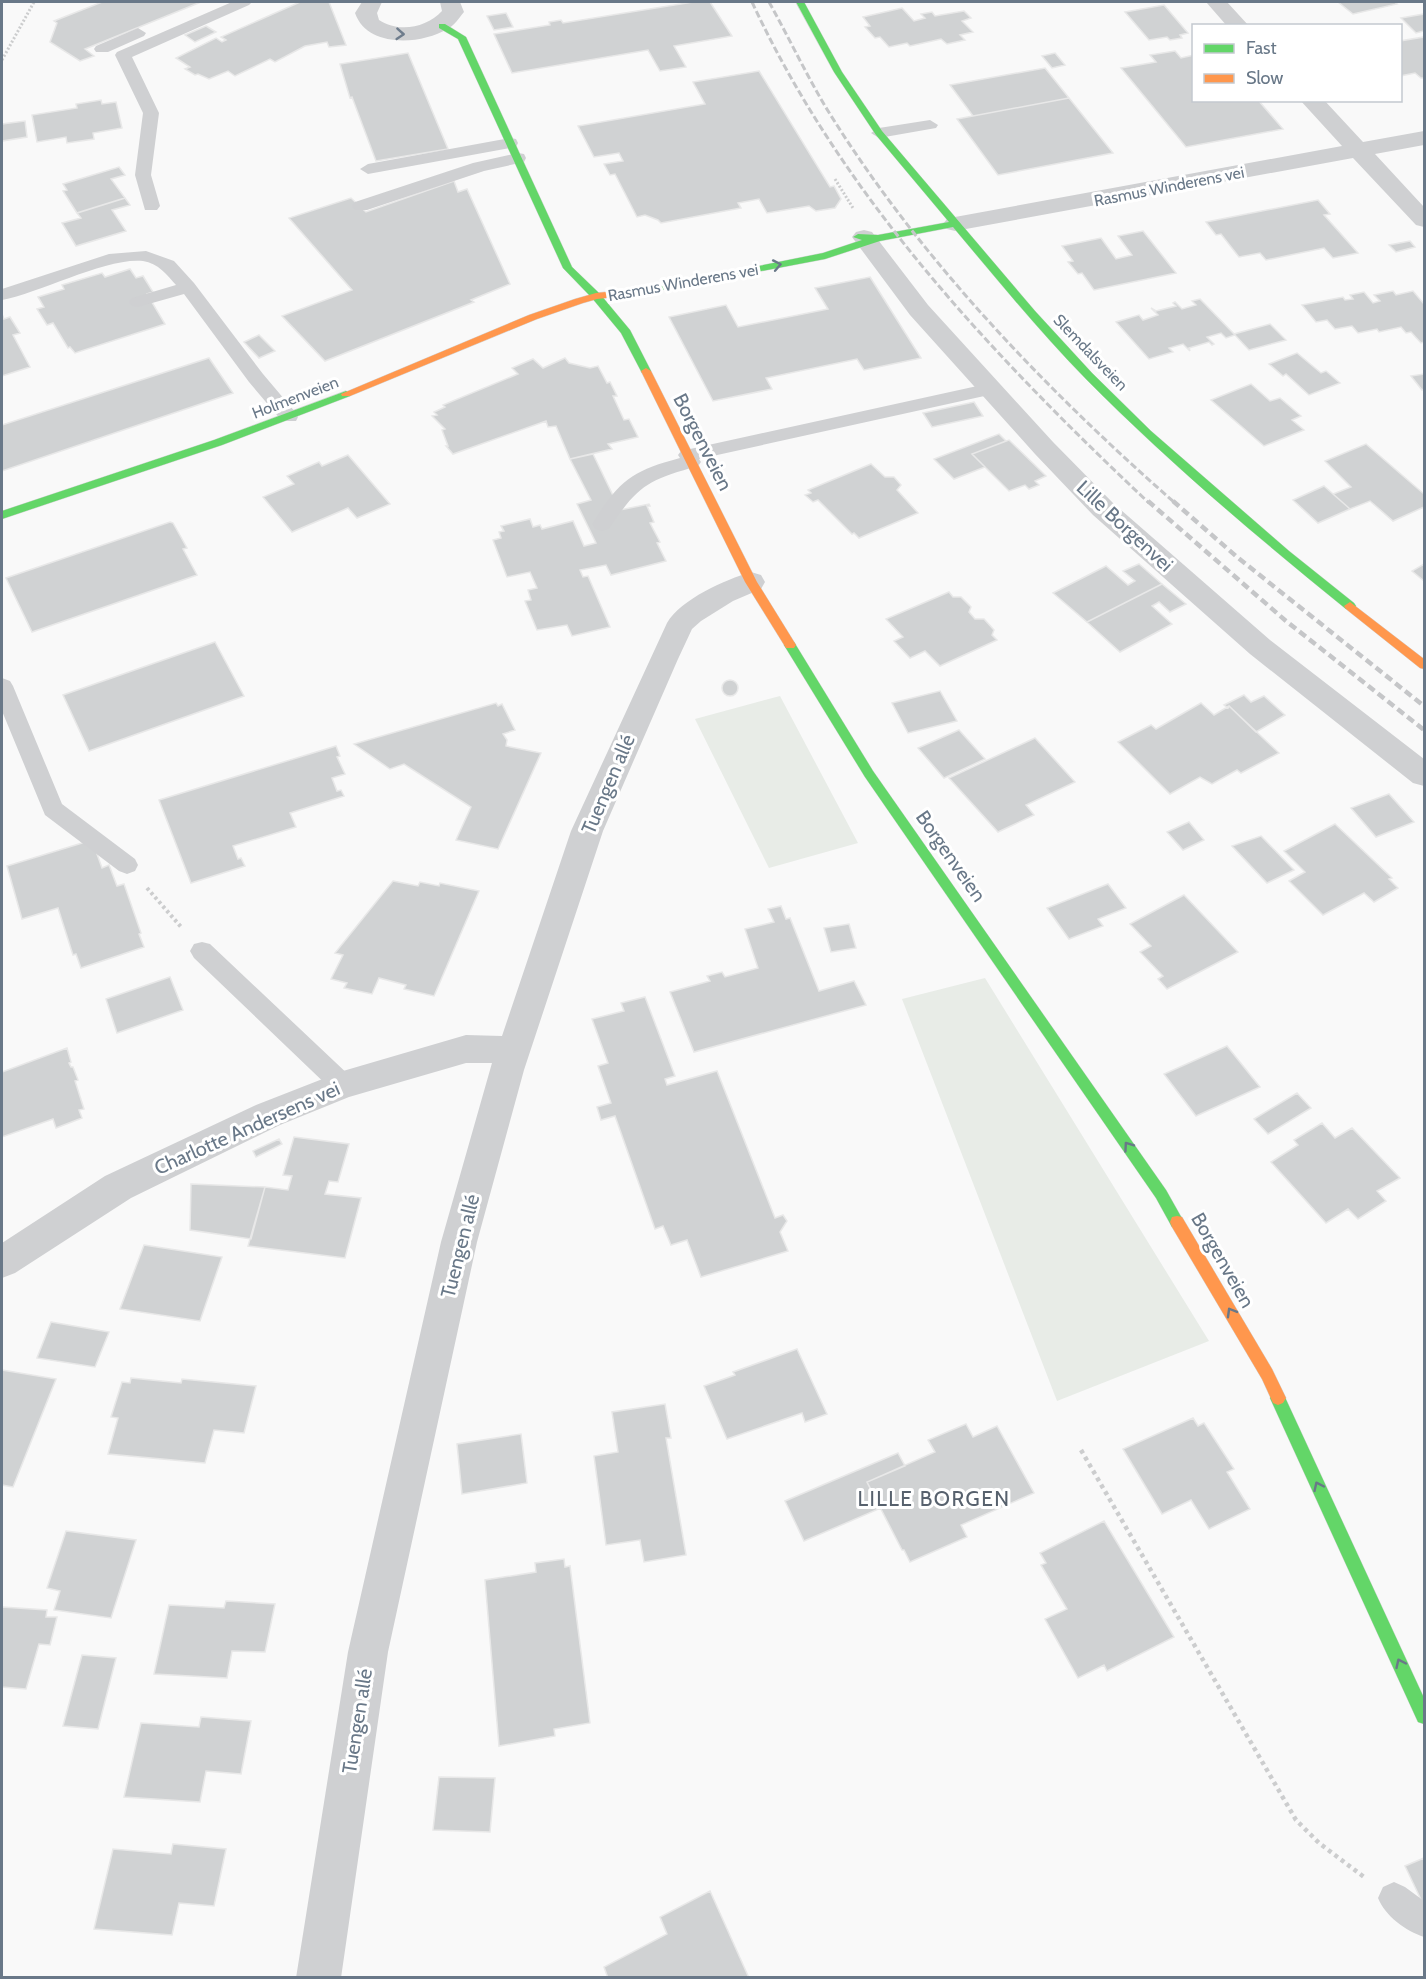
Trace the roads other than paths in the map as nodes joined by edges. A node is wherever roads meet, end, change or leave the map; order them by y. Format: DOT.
graph roads {
  1 [pos="213,2"];
  2 [pos="244,2"];
  3 [pos="372,2"];
  4 [pos="450,2"];
  5 [pos="800,2"];
  6 [pos="1216,2"];
  7 [pos="1237,24"];
  8 [pos="442,26"];
  9 [pos="102,49"];
  10 [pos="1313,102"];
  11 [pos="930,125"];
  12 [pos="879,133"];
  13 [pos="1425,138"];
  14 [pos="514,150"];
  15 [pos="1358,150"];
  16 [pos="368,169"];
  17 [pos="151,206"];
  18 [pos="361,206"];
  19 [pos="1425,220"];
  20 [pos="955,224"];
  21 [pos="863,238"];
  22 [pos="623,281"];
  23 [pos="188,287"];
  24 [pos="2,295"];
  25 [pos="596,296"];
  26 [pos="138,302"];
  27 [pos="991,389"];
  28 [pos="289,417"];
  29 [pos="689,458"];
  30 [pos="2,515"];
  31 [pos="602,524"];
  32 [pos="751,582"];
  33 [pos="1425,665"];
  34 [pos="2,686"];
  35 [pos="1425,775"];
  36 [pos="127,865"];
  37 [pos="202,951"];
  38 [pos="513,1050"];
  39 [pos="343,1085"];
  40 [pos="2,1262"];
  41 [pos="1425,1716"];
  42 [pos="1394,1898"];
  43 [pos="1425,1921"];
  44 [pos="318,1977"];
  1 -- 9 [label="lane"];
  2 -- 17 [label="lane"];
  3 -- 8 [label="street, one-way"];
  4 -- 8 [label="street"];
  5 -- 12 [label="street, Slemdalsveien"];
  6 -- 7 [label="street"];
  8 -- 14 [label="street, Borgenveien"];
  10 -- 15 [label="street"];
  11 -- 12 [label="lane"];
  12 -- 20 [label="street, Slemdalsveien"];
  13 -- 15 [label="street, Rasmus Winderens vei"];
  14 -- 16 [label="lane"];
  14 -- 18 [label="lane"];
  14 -- 25 [label="street, Borgenveien"];
  15 -- 19 [label="street"];
  15 -- 20 [label="street, Rasmus Winderens vei"];
  20 -- 21 [label="street, Rasmus Winderens vei"];
  20 -- 33 [label="street, Slemdalsveien"];
  25 -- 21 [label="street, Rasmus Winderens vei, one-way"];
  21 -- 27 [label="street, Lille Borgenvei"];
  22 -- 25 [label="street, Rasmus Winderens vei"];
  23 -- 24 [label="lane"];
  23 -- 26 [label="lane"];
  23 -- 28 [label="lane"];
  25 -- 28 [label="street, Holmenveien"];
  25 -- 29 [label="street, Borgenveien"];
  27 -- 29 [label="lane"];
  27 -- 35 [label="street, Lille Borgenvei"];
  28 -- 30 [label="street, Holmenveien"];
  29 -- 31 [label="lane"];
  29 -- 32 [label="street, Borgenveien"];
  32 -- 38 [label="street, Tuengen allé"];
  41 -- 32 [label="street, Borgenveien, one-way"];
  34 -- 36 [label="lane"];
  37 -- 39 [label="lane"];
  38 -- 39 [label="street, Charlotte Andersens vei"];
  38 -- 44 [label="street, Tuengen allé"];
  39 -- 40 [label="street, Charlotte Andersens vei"];
  42 -- 43 [label="lane"];
}
